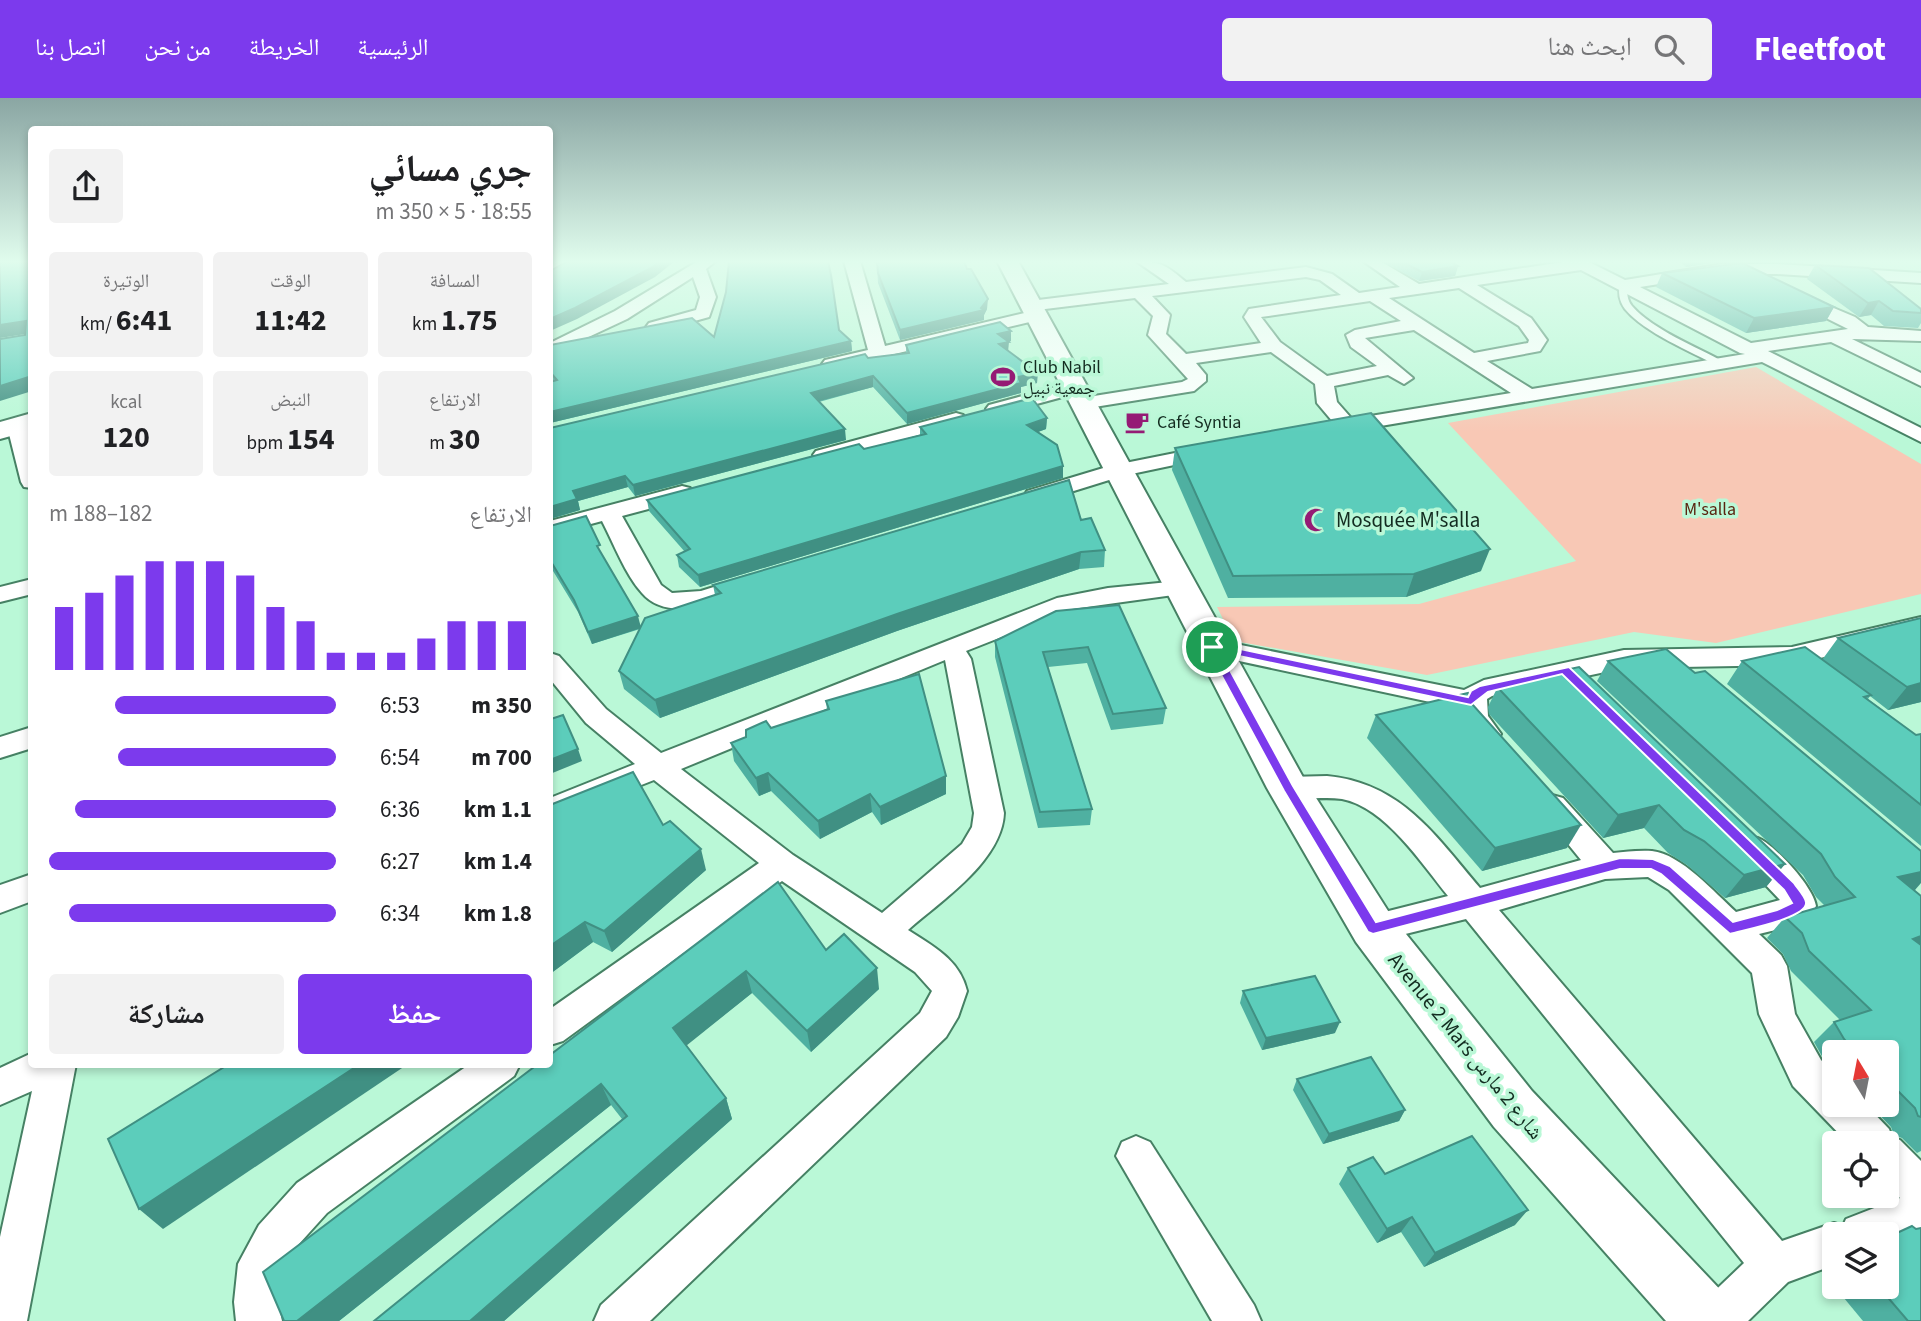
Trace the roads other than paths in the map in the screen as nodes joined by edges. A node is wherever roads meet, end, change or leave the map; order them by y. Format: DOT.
graph roads {
  1 [pos="615,318"];
  2 [pos="690,318"];
  3 [pos="868,318"];
  4 [pos="1003,318"];
  5 [pos="1037,318"];
  6 [pos="1162,318"];
  7 [pos="1253,318"];
  8 [pos="1407,318"];
  9 [pos="1520,318"];
  10 [pos="1641,318"];
  11 [pos="1686,318"];
  12 [pos="1842,318"];
  13 [pos="1416,324"];
  14 [pos="1863,332"];
  15 [pos="1921,336"];
  16 [pos="1833,337"];
  17 [pos="1274,345"];
  18 [pos="554,348"];
  19 [pos="878,352"];
  20 [pos="1753,353"];
  21 [pos="1469,359"];
  22 [pos="1183,360"];
  23 [pos="1721,364"];
  24 [pos="813,369"];
  25 [pos="1921,380"];
  26 [pos="1324,388"];
  27 [pos="1078,396"];
  28 [pos="1529,397"];
  29 [pos="1347,426"];
  30 [pos="1320,431"];
  31 [pos="17,434"];
  32 [pos="1920,434"];
  33 [pos="1227,449"];
  34 [pos="797,461"];
  35 [pos="28,469"];
  36 [pos="1118,471"];
  37 [pos="703,487"];
  38 [pos="1015,502"];
  39 [pos="609,513"];
  40 [pos="553,527"];
  41 [pos="769,578"];
  42 [pos="28,587"];
  43 [pos="1179,588"];
  44 [pos="0,595"];
  45 [pos="1921,625"];
  46 [pos="951,647"];
  47 [pos="1212,647"];
  48 [pos="1672,656"];
  49 [pos="1792,656"];
  50 [pos="553,666"];
  51 [pos="1565,670"];
  52 [pos="1825,680"];
  53 [pos="1703,683"];
  54 [pos="1593,697"];
  55 [pos="1471,701"];
  56 [pos="28,738"];
  57 [pos="1495,743"];
  58 [pos="0,748"];
  59 [pos="659,766"];
  60 [pos="1532,784"];
  61 [pos="1288,788"];
  62 [pos="553,809"];
  63 [pos="1727,827"];
  64 [pos="782,864"];
  65 [pos="1605,866"];
  66 [pos="28,888"];
  67 [pos="0,899"];
  68 [pos="1472,904"];
  69 [pos="1373,928"];
  70 [pos="1730,928"];
  71 [pos="883,932"];
  72 [pos="553,1028"];
  73 [pos="40,1068"];
  74 [pos="56,1068"];
  75 [pos="495,1068"];
  76 [pos="0,1087"];
  77 [pos="1822,1088"];
  78 [pos="1850,1117"];
  79 [pos="1864,1131"];
  80 [pos="1136,1156"];
  81 [pos="1899,1167"];
  82 [pos="1921,1190"];
  83 [pos="1921,1212"];
  84 [pos="1894,1222"];
  85 [pos="1822,1248"];
  86 [pos="1774,1265"];
  87 [pos="4,1321"];
  88 [pos="259,1321"];
  89 [pos="617,1321"];
  90 [pos="1238,1321"];
  91 [pos="1707,1321"];
  92 [pos="1716,1321"];
  1 -- 18 [label="street"];
  2 -- 18 [label="street"];
  3 -- 19 [label="street"];
  4 -- 19 [label="street"];
  5 -- 27 [label="main road, Avenue 2 Mars شارع 2 مارس"];
  6 -- 22 [label="street"];
  7 -- 17 [label="street"];
  8 -- 13 [label="street"];
  9 -- 21 [label="street"];
  10 -- 23 [label="lane"];
  11 -- 20 [label="street"];
  12 -- 14 [label="street"];
  13 -- 21 [label="street"];
  13 -- 26 [label="street"];
  14 -- 15 [label="street"];
  14 -- 16 [label="street"];
  16 -- 20 [label="street"];
  16 -- 25 [label="street"];
  17 -- 22 [label="street"];
  17 -- 26 [label="street"];
  19 -- 24 [label="street"];
  20 -- 23 [label="street"];
  20 -- 32 [label="street"];
  21 -- 28 [label="street"];
  22 -- 27 [label="street"];
  23 -- 28 [label="street"];
  26 -- 29 [label="street"];
  27 -- 34 [label="street"];
  27 -- 36 [label="main road, Avenue 2 Mars شارع 2 مارس"];
  28 -- 29 [label="street"];
  29 -- 30 [label="street"];
  31 -- 35 [label="street"];
  33 -- 36 [label="street"];
  36 -- 38 [label="street"];
  36 -- 43 [label="main road, Avenue 2 Mars شارع 2 مارس"];
  37 -- 39 [label="street"];
  39 -- 40 [label="street"];
  39 -- 41 [label="street"];
  42 -- 44 [label="street"];
  43 -- 46 [label="street"];
  43 -- 47 [label="main road, Avenue 2 Mars شارع 2 مارس"];
  45 -- 49 [label="street"];
  46 -- 59 [label="street"];
  46 -- 71 [label="street"];
  47 -- 55 [label="street"];
  47 -- 61 [label="main road, Avenue 2 Mars شارع 2 مارس"];
  48 -- 49 [label="street"];
  48 -- 51 [label="street"];
  48 -- 53 [label="street"];
  49 -- 52 [label="street"];
  50 -- 59 [label="street"];
  51 -- 54 [label="street"];
  51 -- 55 [label="street"];
  55 -- 57 [label="street"];
  56 -- 58 [label="street"];
  59 -- 62 [label="street"];
  59 -- 64 [label="street"];
  60 -- 65 [label="street"];
  61 -- 68 [label="street"];
  61 -- 69 [label="main road, Avenue 2 Mars شارع 2 مارس"];
  63 -- 70 [label="street"];
  64 -- 71 [label="street"];
  64 -- 72 [label="street"];
  65 -- 68 [label="street"];
  65 -- 70 [label="street"];
  66 -- 67 [label="street"];
  68 -- 69 [label="street"];
  68 -- 86 [label="street"];
  69 -- 91 [label="main road, Avenue 2 Mars شارع 2 مارس"];
  70 -- 77 [label="street"];
  71 -- 89 [label="street"];
  73 -- 76 [label="street"];
  74 -- 87 [label="street"];
  75 -- 88 [label="street"];
  78 -- 79 [label="street"];
  80 -- 90 [label="street"];
  81 -- 82 [label="street"];
  83 -- 84 [label="street"];
  85 -- 86 [label="street"];
  86 -- 92 [label="street"];
}
